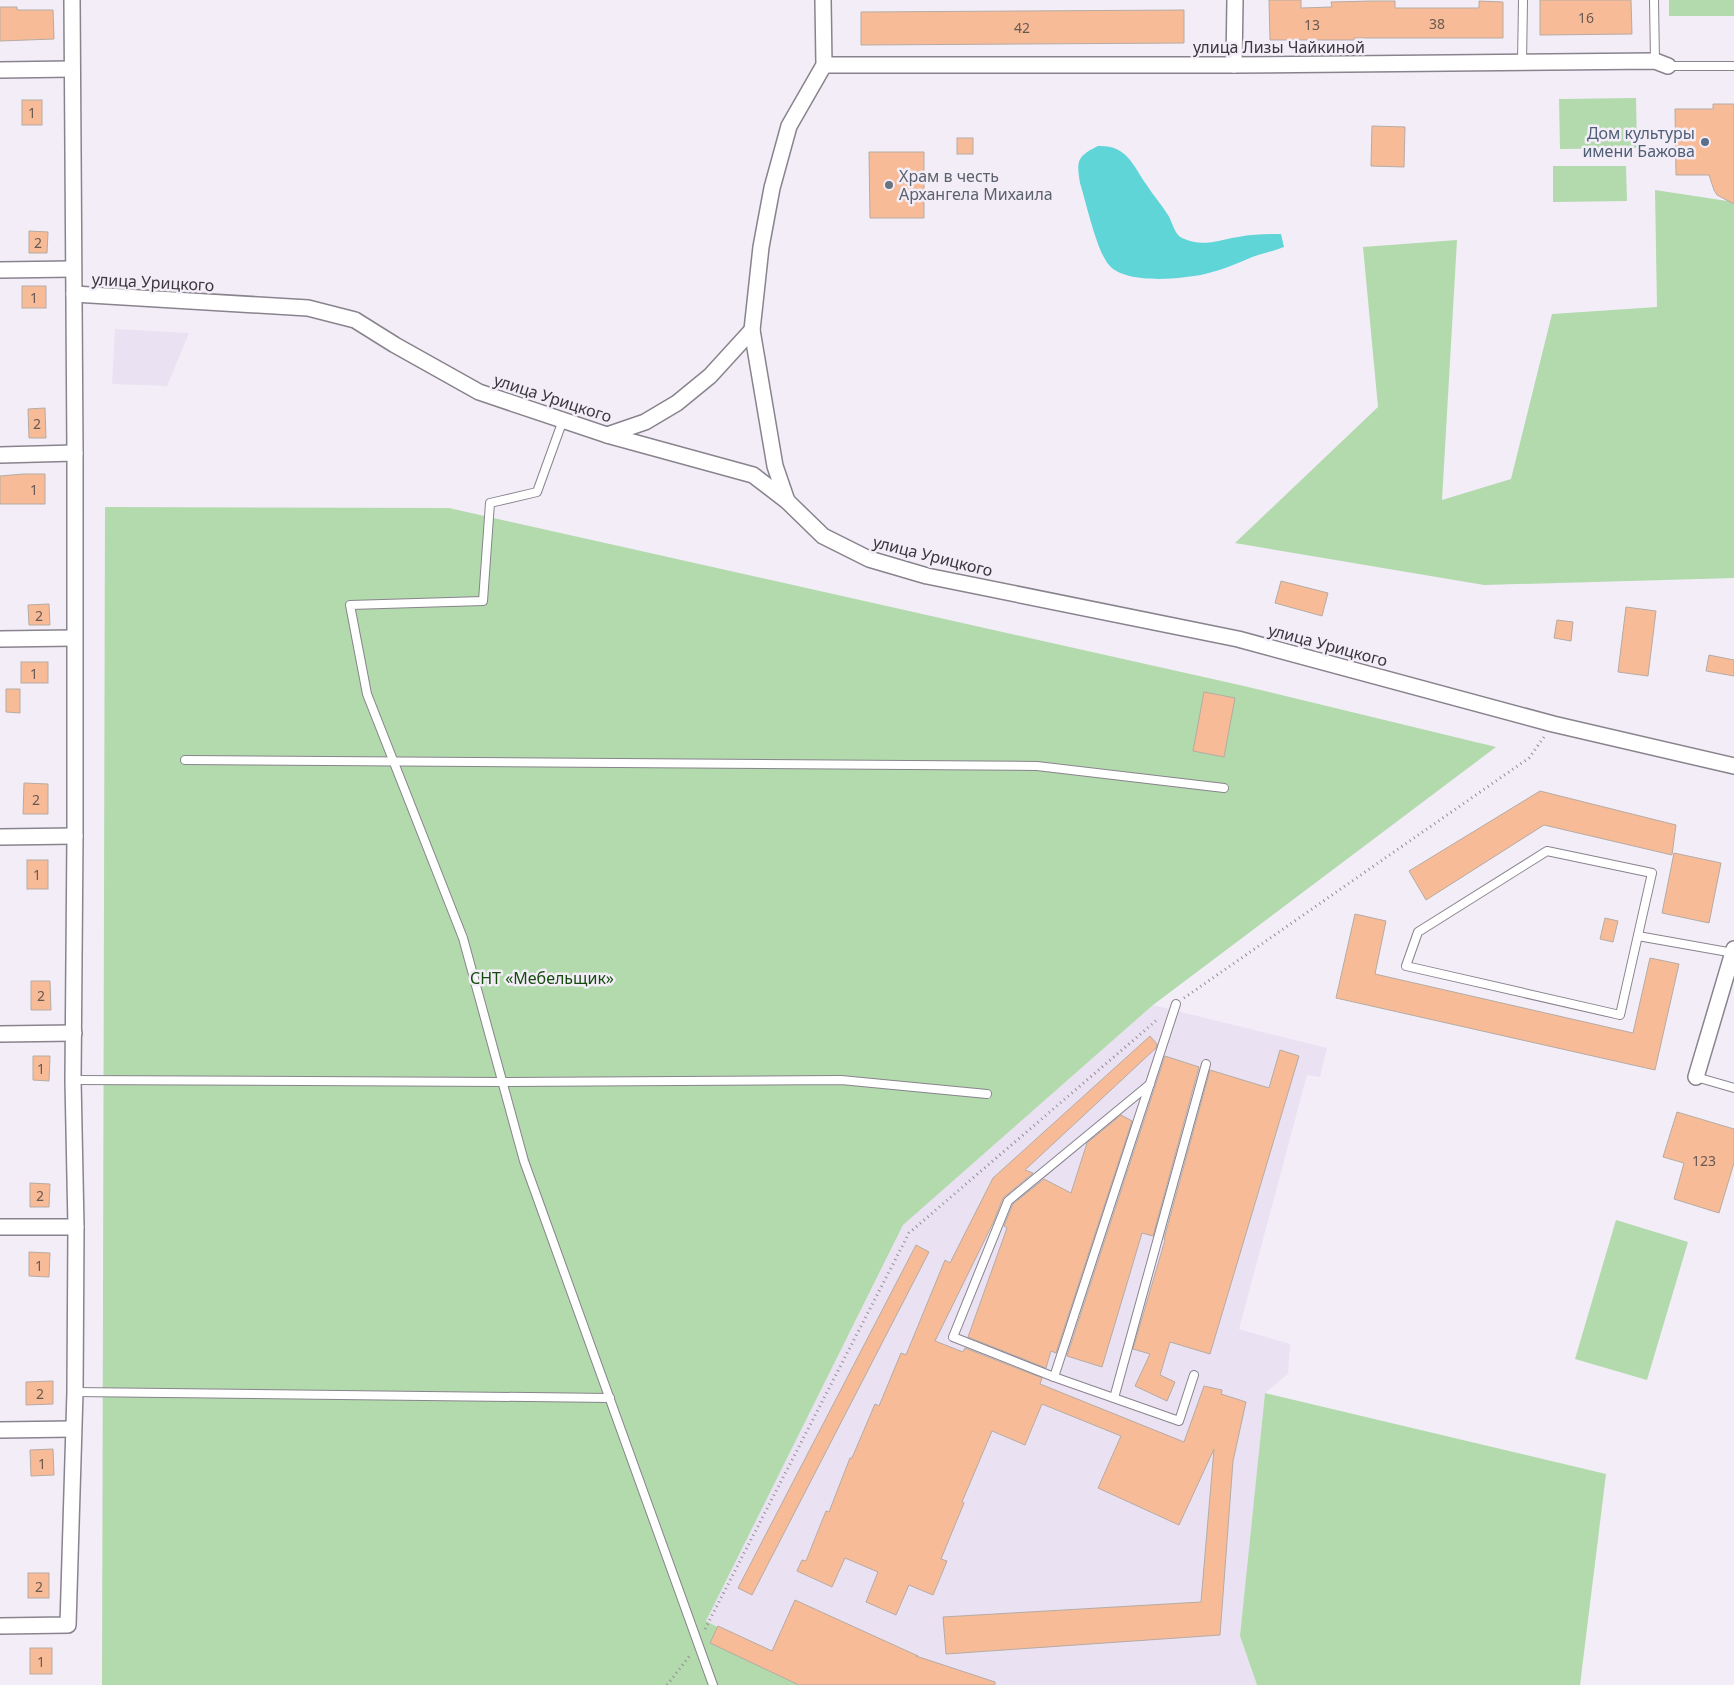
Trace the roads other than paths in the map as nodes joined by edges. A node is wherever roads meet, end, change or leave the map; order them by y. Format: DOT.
graph roads {
  1 [pos="72,0"];
  2 [pos="823,0"];
  3 [pos="1235,0"];
  4 [pos="1523,0"];
  5 [pos="1654,0"];
  6 [pos="1522,62"];
  7 [pos="1661,64"];
  8 [pos="824,65"];
  9 [pos="1234,66"];
  10 [pos="1734,66"];
  11 [pos="72,69"];
  12 [pos="0,70"];
  13 [pos="73,269"];
  14 [pos="0,270"];
  15 [pos="74,294"];
  16 [pos="752,330"];
  17 [pos="563,420"];
  18 [pos="607,435"];
  19 [pos="75,453"];
  20 [pos="0,455"];
  21 [pos="787,501"];
  22 [pos="74,638"];
  23 [pos="0,640"];
  24 [pos="185,760"];
  25 [pos="393,762"];
  26 [pos="1734,766"];
  27 [pos="1224,788"];
  28 [pos="75,836"];
  29 [pos="0,837"];
  30 [pos="1638,936"];
  31 [pos="1734,951"];
  32 [pos="1176,1004"];
  33 [pos="74,1033"];
  34 [pos="0,1034"];
  35 [pos="1206,1064"];
  36 [pos="1696,1077"];
  37 [pos="73,1080"];
  38 [pos="502,1082"];
  39 [pos="1150,1084"];
  40 [pos="1734,1088"];
  41 [pos="987,1094"];
  42 [pos="76,1226"];
  43 [pos="0,1227"];
  44 [pos="1194,1375"];
  45 [pos="1054,1377"];
  46 [pos="75,1392"];
  47 [pos="610,1398"];
  48 [pos="1114,1398"];
  49 [pos="73,1429"];
  50 [pos="0,1430"];
  51 [pos="0,1626"];
  52 [pos="713,1685"];
  1 -- 11 [label="street"];
  2 -- 8 [label="street"];
  3 -- 9 [label="street"];
  4 -- 6 [label="lane"];
  5 -- 7 [label="lane"];
  6 -- 7 [label="street, улица Лизы Чайкиной"];
  6 -- 9 [label="street, улица Лизы Чайкиной"];
  7 -- 10 [label="lane, улица Лизы Чайкиной"];
  8 -- 9 [label="street, улица Лизы Чайкиной"];
  8 -- 16 [label="street"];
  11 -- 12 [label="street"];
  11 -- 13 [label="street"];
  13 -- 14 [label="street"];
  13 -- 15 [label="street"];
  15 -- 17 [label="street, улица Урицкого"];
  15 -- 19 [label="street"];
  16 -- 18 [label="street"];
  16 -- 21 [label="street"];
  17 -- 18 [label="street, улица Урицкого"];
  17 -- 25 [label="lane"];
  18 -- 21 [label="street, улица Урицкого"];
  19 -- 20 [label="street"];
  19 -- 22 [label="street"];
  21 -- 26 [label="street, улица Урицкого"];
  22 -- 23 [label="street"];
  22 -- 28 [label="street"];
  24 -- 25 [label="lane"];
  25 -- 27 [label="lane"];
  25 -- 38 [label="lane"];
  28 -- 29 [label="street"];
  28 -- 33 [label="street"];
  30 -- 30 [label="lane"];
  30 -- 31 [label="lane"];
  31 -- 36 [label="street"];
  32 -- 39 [label="lane"];
  33 -- 34 [label="street"];
  33 -- 37 [label="street"];
  35 -- 48 [label="lane"];
  36 -- 40 [label="lane"];
  37 -- 38 [label="lane"];
  37 -- 42 [label="street"];
  38 -- 41 [label="lane"];
  38 -- 47 [label="lane"];
  39 -- 45 [label="lane"];
  39 -- 45 [label="lane"];
  42 -- 43 [label="street"];
  42 -- 46 [label="street"];
  44 -- 48 [label="lane"];
  45 -- 48 [label="lane"];
  46 -- 47 [label="lane"];
  46 -- 49 [label="street"];
  47 -- 52 [label="lane"];
  49 -- 50 [label="street"];
  49 -- 51 [label="street"];
}
